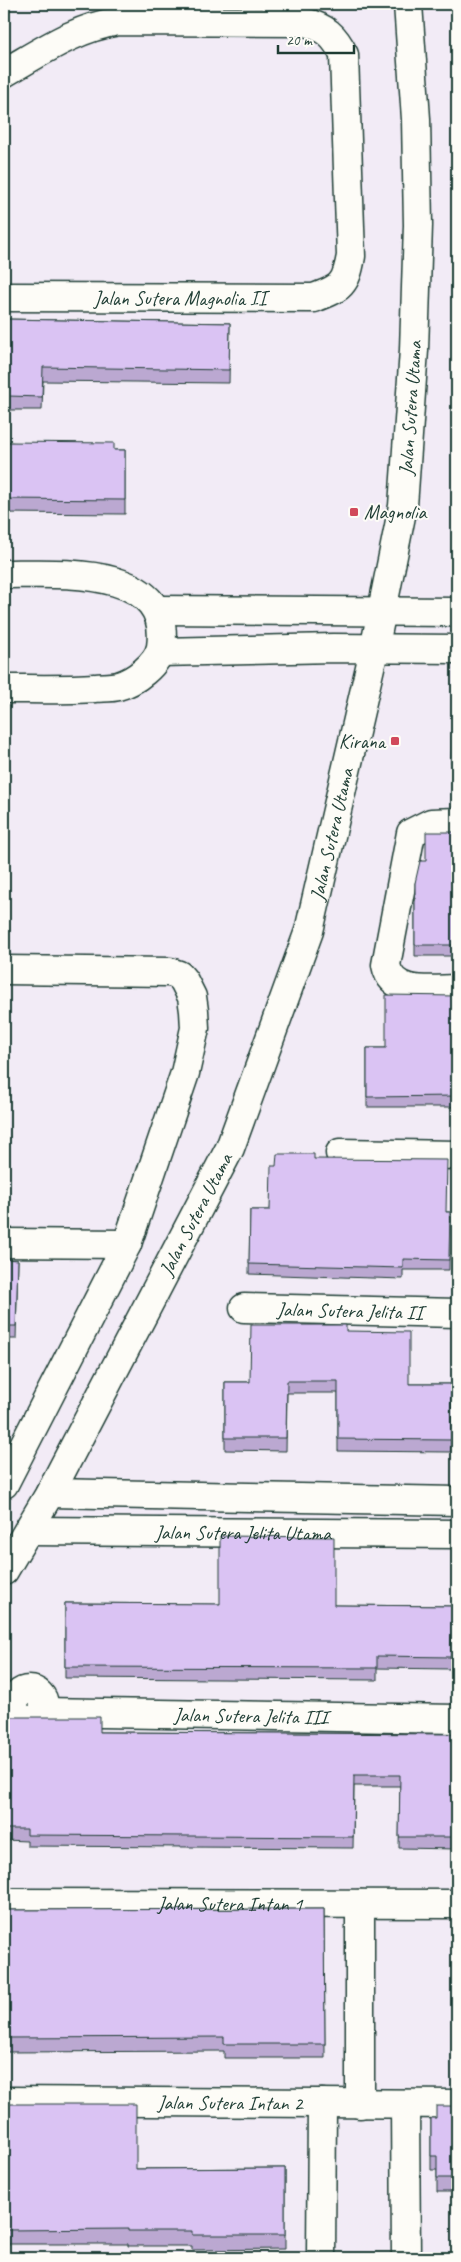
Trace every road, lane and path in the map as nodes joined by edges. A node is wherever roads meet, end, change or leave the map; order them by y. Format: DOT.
graph roads {
  1 [pos="408,4"];
  2 [pos="4,73"];
  3 [pos="4,297"];
  4 [pos="4,574"];
  5 [pos="158,610"];
  6 [pos="381,611"];
  7 [pos="457,612"];
  8 [pos="457,649"];
  9 [pos="374,650"];
  10 [pos="160,652"];
  11 [pos="4,689"];
  12 [pos="457,822"];
  13 [pos="4,970"];
  14 [pos="457,989"];
  15 [pos="340,1153"];
  16 [pos="457,1154"];
  17 [pos="4,1243"];
  18 [pos="127,1244"];
  19 [pos="244,1308"];
  20 [pos="457,1313"];
  21 [pos="5,1480"];
  22 [pos="50,1493"];
  23 [pos="257,1496"];
  24 [pos="457,1501"];
  25 [pos="28,1531"];
  26 [pos="255,1531"];
  27 [pos="457,1534"];
  28 [pos="4,1571"];
  29 [pos="43,1712"];
  30 [pos="457,1719"];
  31 [pos="4,1903"];
  32 [pos="360,1904"];
  33 [pos="457,1904"];
  34 [pos="4,2101"];
  35 [pos="322,2103"];
  36 [pos="360,2104"];
  37 [pos="405,2104"];
  38 [pos="457,2104"];
  39 [pos="321,2258"];
  40 [pos="406,2258"];
  1 -- 6 [label="street, Jalan Sutera Utama"];
  2 -- 3 [label="street, Jalan Sutera Magnolia II"];
  4 -- 5 [label="street"];
  5 -- 6 [label="street"];
  5 -- 10 [label="street"];
  6 -- 7 [label="street"];
  6 -- 9 [label="street, Jalan Sutera Utama"];
  8 -- 9 [label="street"];
  9 -- 10 [label="street"];
  9 -- 22 [label="street, Jalan Sutera Utama"];
  10 -- 11 [label="street"];
  12 -- 14 [label="street"];
  13 -- 18 [label="street"];
  15 -- 16 [label="street"];
  17 -- 18 [label="street"];
  18 -- 21 [label="street"];
  19 -- 20 [label="street, Jalan Sutera Jelita II"];
  22 -- 23 [label="street, Jalan Sutera Jelita Utama"];
  22 -- 25 [label="street, Jalan Sutera Utama"];
  23 -- 24 [label="street, Jalan Sutera Jelita Utama"];
  23 -- 26 [label="street"];
  25 -- 26 [label="street, Jalan Sutera Jelita Utama"];
  25 -- 28 [label="street, Jalan Sutera Utama"];
  26 -- 27 [label="street, Jalan Sutera Jelita Utama"];
  29 -- 30 [label="street, Jalan Sutera Jelita III"];
  31 -- 32 [label="street, Jalan Sutera Intan 1"];
  32 -- 33 [label="street, Jalan Sutera Intan 1"];
  32 -- 36 [label="street"];
  34 -- 35 [label="street, Jalan Sutera Intan 2"];
  35 -- 36 [label="street, Jalan Sutera Intan 2"];
  35 -- 39 [label="street"];
  36 -- 37 [label="street, Jalan Sutera Intan 2"];
  37 -- 38 [label="street, Jalan Sutera Intan 2"];
  37 -- 40 [label="street"];
}
